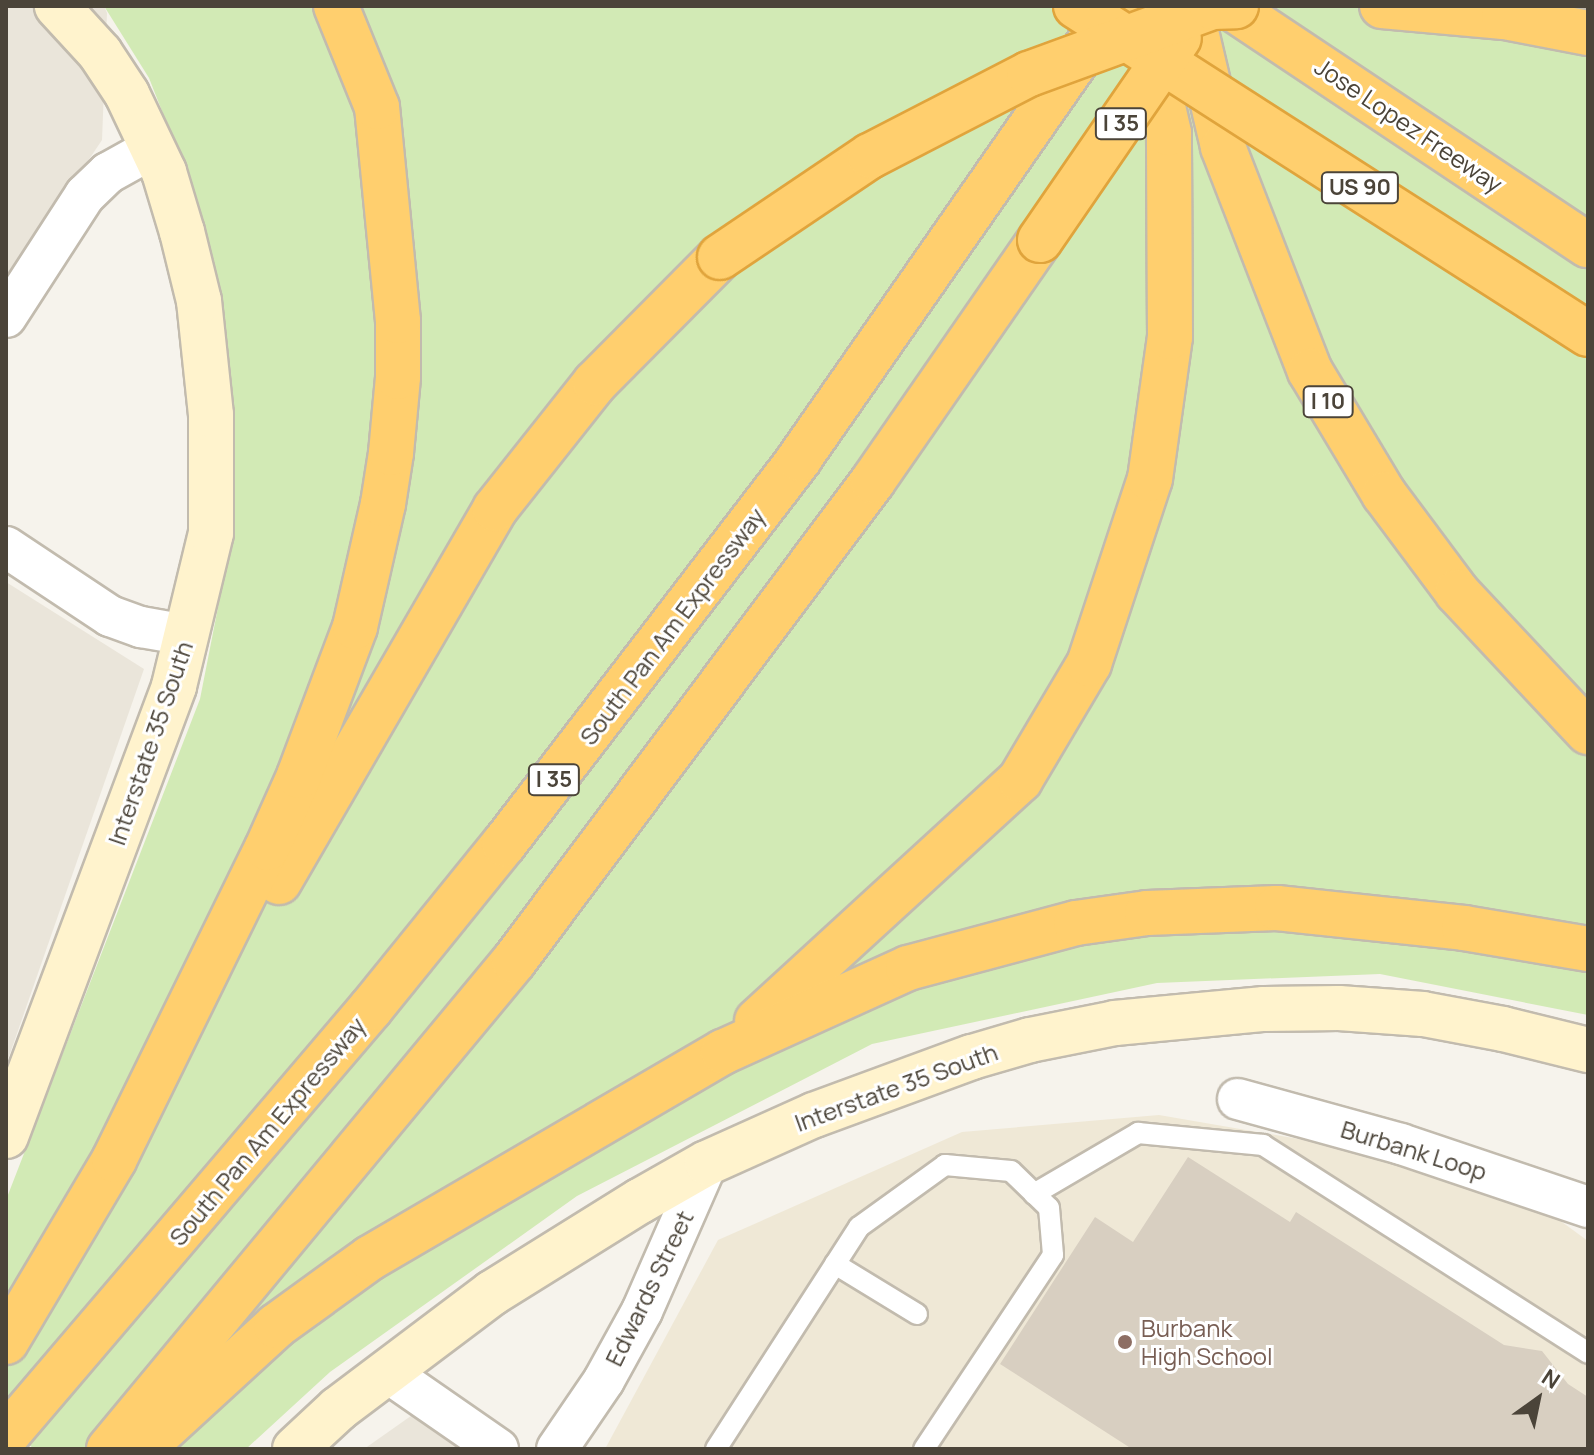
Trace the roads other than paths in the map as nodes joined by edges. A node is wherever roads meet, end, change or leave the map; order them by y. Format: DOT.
graph roads {
  1 [pos="57,6"];
  2 [pos="336,6"];
  3 [pos="1076,6"];
  4 [pos="1190,6"];
  5 [pos="1200,6"];
  6 [pos="1229,6"];
  7 [pos="1236,6"];
  8 [pos="1382,6"];
  9 [pos="1129,18"];
  10 [pos="1588,33"];
  11 [pos="153,148"];
  12 [pos="1588,245"];
  13 [pos="6,317"];
  14 [pos="1588,334"];
  15 [pos="6,547"];
  16 [pos="187,635"];
  17 [pos="1588,732"];
  18 [pos="1588,949"];
  19 [pos="1588,1050"];
  20 [pos="723,1052"];
  21 [pos="1238,1099"];
  22 [pos="7,1130"];
  23 [pos="114,1160"];
  24 [pos="707,1163"];
  25 [pos="1034,1194"];
  26 [pos="1588,1207"];
  27 [pos="835,1264"];
  28 [pos="917,1314"];
  29 [pos="6,1342"];
  30 [pos="1588,1353"];
  31 [pos="387,1372"];
  32 [pos="6,1436"];
  33 [pos="109,1449"];
  34 [pos="142,1449"];
  35 [pos="295,1449"];
  36 [pos="498,1449"];
  37 [pos="557,1449"];
  38 [pos="716,1449"];
  39 [pos="924,1449"];
  1 -- 11 [label="main road, Interstate 35 South"];
  2 -- 23 [label="highway"];
  3 -- 9 [label="highway, US 90, bridge"];
  4 -- 17 [label="highway, I 10"];
  5 -- 33 [label="highway, I 35, bridge"];
  6 -- 12 [label="highway, Jose Lopez Freeway"];
  7 -- 23 [label="highway, bridge"];
  8 -- 10 [label="highway"];
  9 -- 14 [label="highway, US 90, bridge"];
  9 -- 20 [label="highway"];
  9 -- 32 [label="highway, South Pan Am Expressway / I 35, bridge"];
  11 -- 13 [label="street"];
  11 -- 16 [label="main road, Interstate 35 South"];
  15 -- 16 [label="street"];
  16 -- 22 [label="main road, Interstate 35 South"];
  18 -- 20 [label="highway"];
  19 -- 24 [label="main road, Interstate 35 South"];
  20 -- 34 [label="highway"];
  21 -- 26 [label="street, Burbank Loop"];
  23 -- 29 [label="highway"];
  24 -- 31 [label="main road, Interstate 35 South"];
  24 -- 37 [label="street, Edwards Street"];
  25 -- 27 [label="lane"];
  25 -- 30 [label="lane"];
  25 -- 39 [label="lane"];
  27 -- 28 [label="lane"];
  27 -- 38 [label="lane"];
  31 -- 35 [label="main road, Interstate 35 South"];
  31 -- 36 [label="street"];
}
